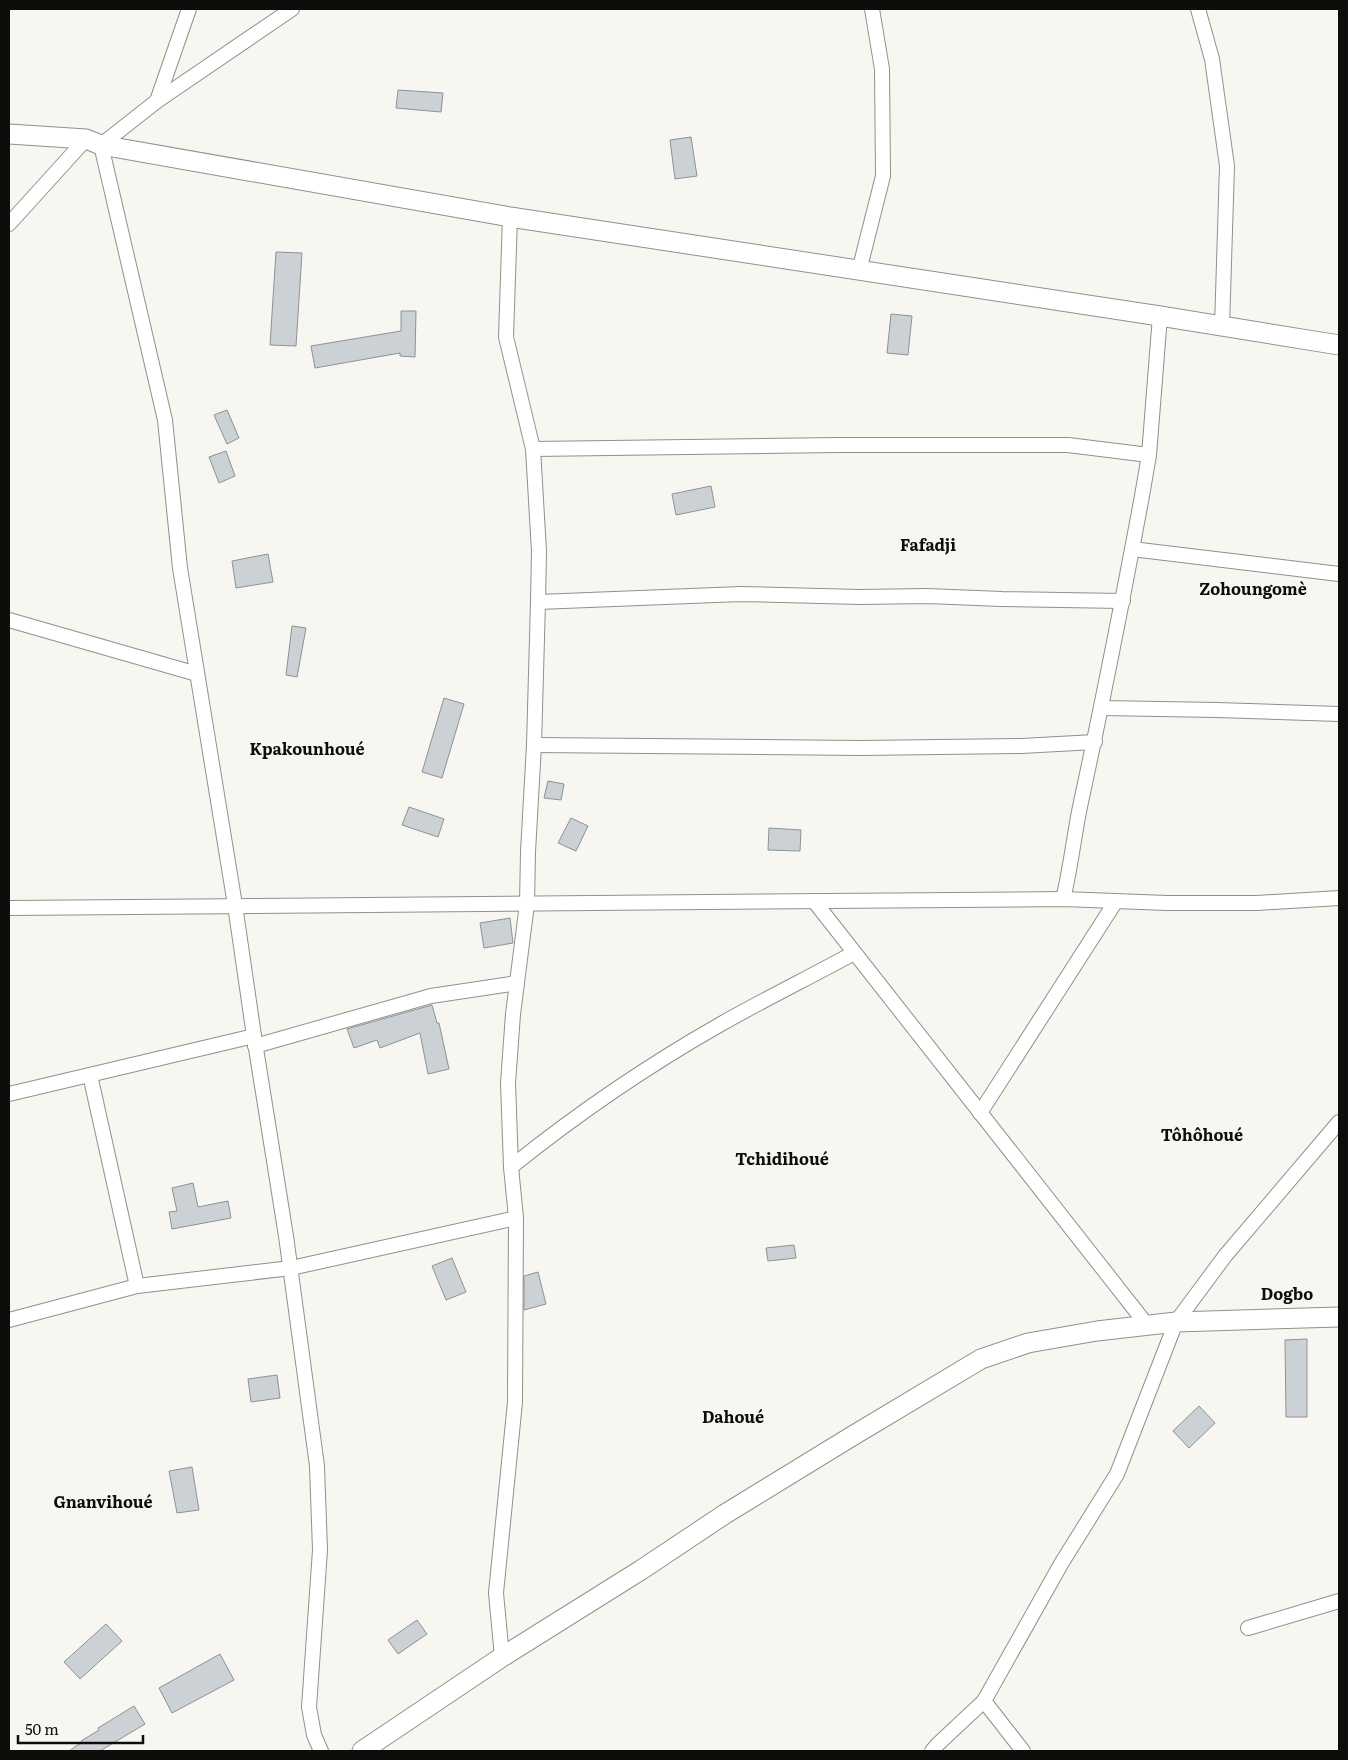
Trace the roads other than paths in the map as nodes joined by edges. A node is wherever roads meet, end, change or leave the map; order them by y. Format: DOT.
graph roads {
  1 [pos="189,9"];
  2 [pos="292,9"];
  3 [pos="872,9"];
  4 [pos="1198,9"];
  5 [pos="157,101"];
  6 [pos="9,134"];
  7 [pos="94,142"];
  8 [pos="510,217"];
  9 [pos="9,224"];
  10 [pos="860,271"];
  11 [pos="1160,316"];
  12 [pos="1222,327"];
  13 [pos="1339,346"];
  14 [pos="533,449"];
  15 [pos="1149,455"];
  16 [pos="1132,549"];
  17 [pos="1339,574"];
  18 [pos="1123,601"];
  19 [pos="538,602"];
  20 [pos="9,620"];
  21 [pos="197,674"];
  22 [pos="1102,708"];
  23 [pos="1339,714"];
  24 [pos="1095,742"];
  25 [pos="534,745"];
  26 [pos="1339,898"];
  27 [pos="1063,899"];
  28 [pos="814,901"];
  29 [pos="1116,901"];
  30 [pos="527,904"];
  31 [pos="235,905"];
  32 [pos="9,908"];
  33 [pos="854,953"];
  34 [pos="517,983"];
  35 [pos="254,1041"];
  36 [pos="90,1075"];
  37 [pos="9,1094"];
  38 [pos="980,1113"];
  39 [pos="1339,1122"];
  40 [pos="511,1166"];
  41 [pos="516,1218"];
  42 [pos="291,1268"];
  43 [pos="137,1286"];
  44 [pos="1339,1317"];
  45 [pos="9,1320"];
  46 [pos="1176,1322"];
  47 [pos="1147,1325"];
  48 [pos="1339,1601"];
  49 [pos="1248,1628"];
  50 [pos="502,1657"];
  51 [pos="984,1701"];
  52 [pos="321,1751"];
  53 [pos="362,1751"];
  54 [pos="932,1751"];
  55 [pos="1023,1751"];
  1 -- 5 [label="street"];
  2 -- 5 [label="street"];
  3 -- 10 [label="street"];
  4 -- 12 [label="street"];
  5 -- 7 [label="street"];
  6 -- 7 [label="main road"];
  7 -- 8 [label="main road"];
  7 -- 9 [label="street"];
  7 -- 21 [label="street"];
  8 -- 10 [label="main road"];
  8 -- 14 [label="street"];
  10 -- 11 [label="main road"];
  11 -- 12 [label="main road"];
  11 -- 15 [label="street"];
  12 -- 13 [label="main road"];
  14 -- 15 [label="street"];
  14 -- 19 [label="street"];
  15 -- 16 [label="street"];
  16 -- 17 [label="street"];
  16 -- 18 [label="street"];
  18 -- 19 [label="street"];
  18 -- 22 [label="street"];
  19 -- 25 [label="street"];
  20 -- 21 [label="street"];
  21 -- 31 [label="street"];
  22 -- 23 [label="street"];
  22 -- 24 [label="street"];
  24 -- 25 [label="street"];
  24 -- 27 [label="street"];
  25 -- 30 [label="street"];
  26 -- 29 [label="street"];
  27 -- 28 [label="street"];
  27 -- 29 [label="street"];
  28 -- 30 [label="street"];
  28 -- 33 [label="street"];
  29 -- 38 [label="street"];
  30 -- 31 [label="street"];
  30 -- 34 [label="street"];
  31 -- 32 [label="street"];
  31 -- 35 [label="street"];
  33 -- 38 [label="street"];
  33 -- 40 [label="street"];
  34 -- 35 [label="street"];
  34 -- 40 [label="street"];
  35 -- 36 [label="street"];
  35 -- 42 [label="street"];
  36 -- 37 [label="street"];
  36 -- 43 [label="street"];
  38 -- 47 [label="street"];
  39 -- 46 [label="street"];
  40 -- 41 [label="street"];
  41 -- 42 [label="street"];
  41 -- 50 [label="street"];
  42 -- 43 [label="street"];
  42 -- 52 [label="street"];
  43 -- 45 [label="street"];
  44 -- 46 [label="main road"];
  46 -- 47 [label="main road"];
  46 -- 51 [label="street"];
  47 -- 50 [label="main road"];
  48 -- 49 [label="street"];
  50 -- 53 [label="main road"];
  51 -- 54 [label="street"];
  51 -- 55 [label="street"];
}
